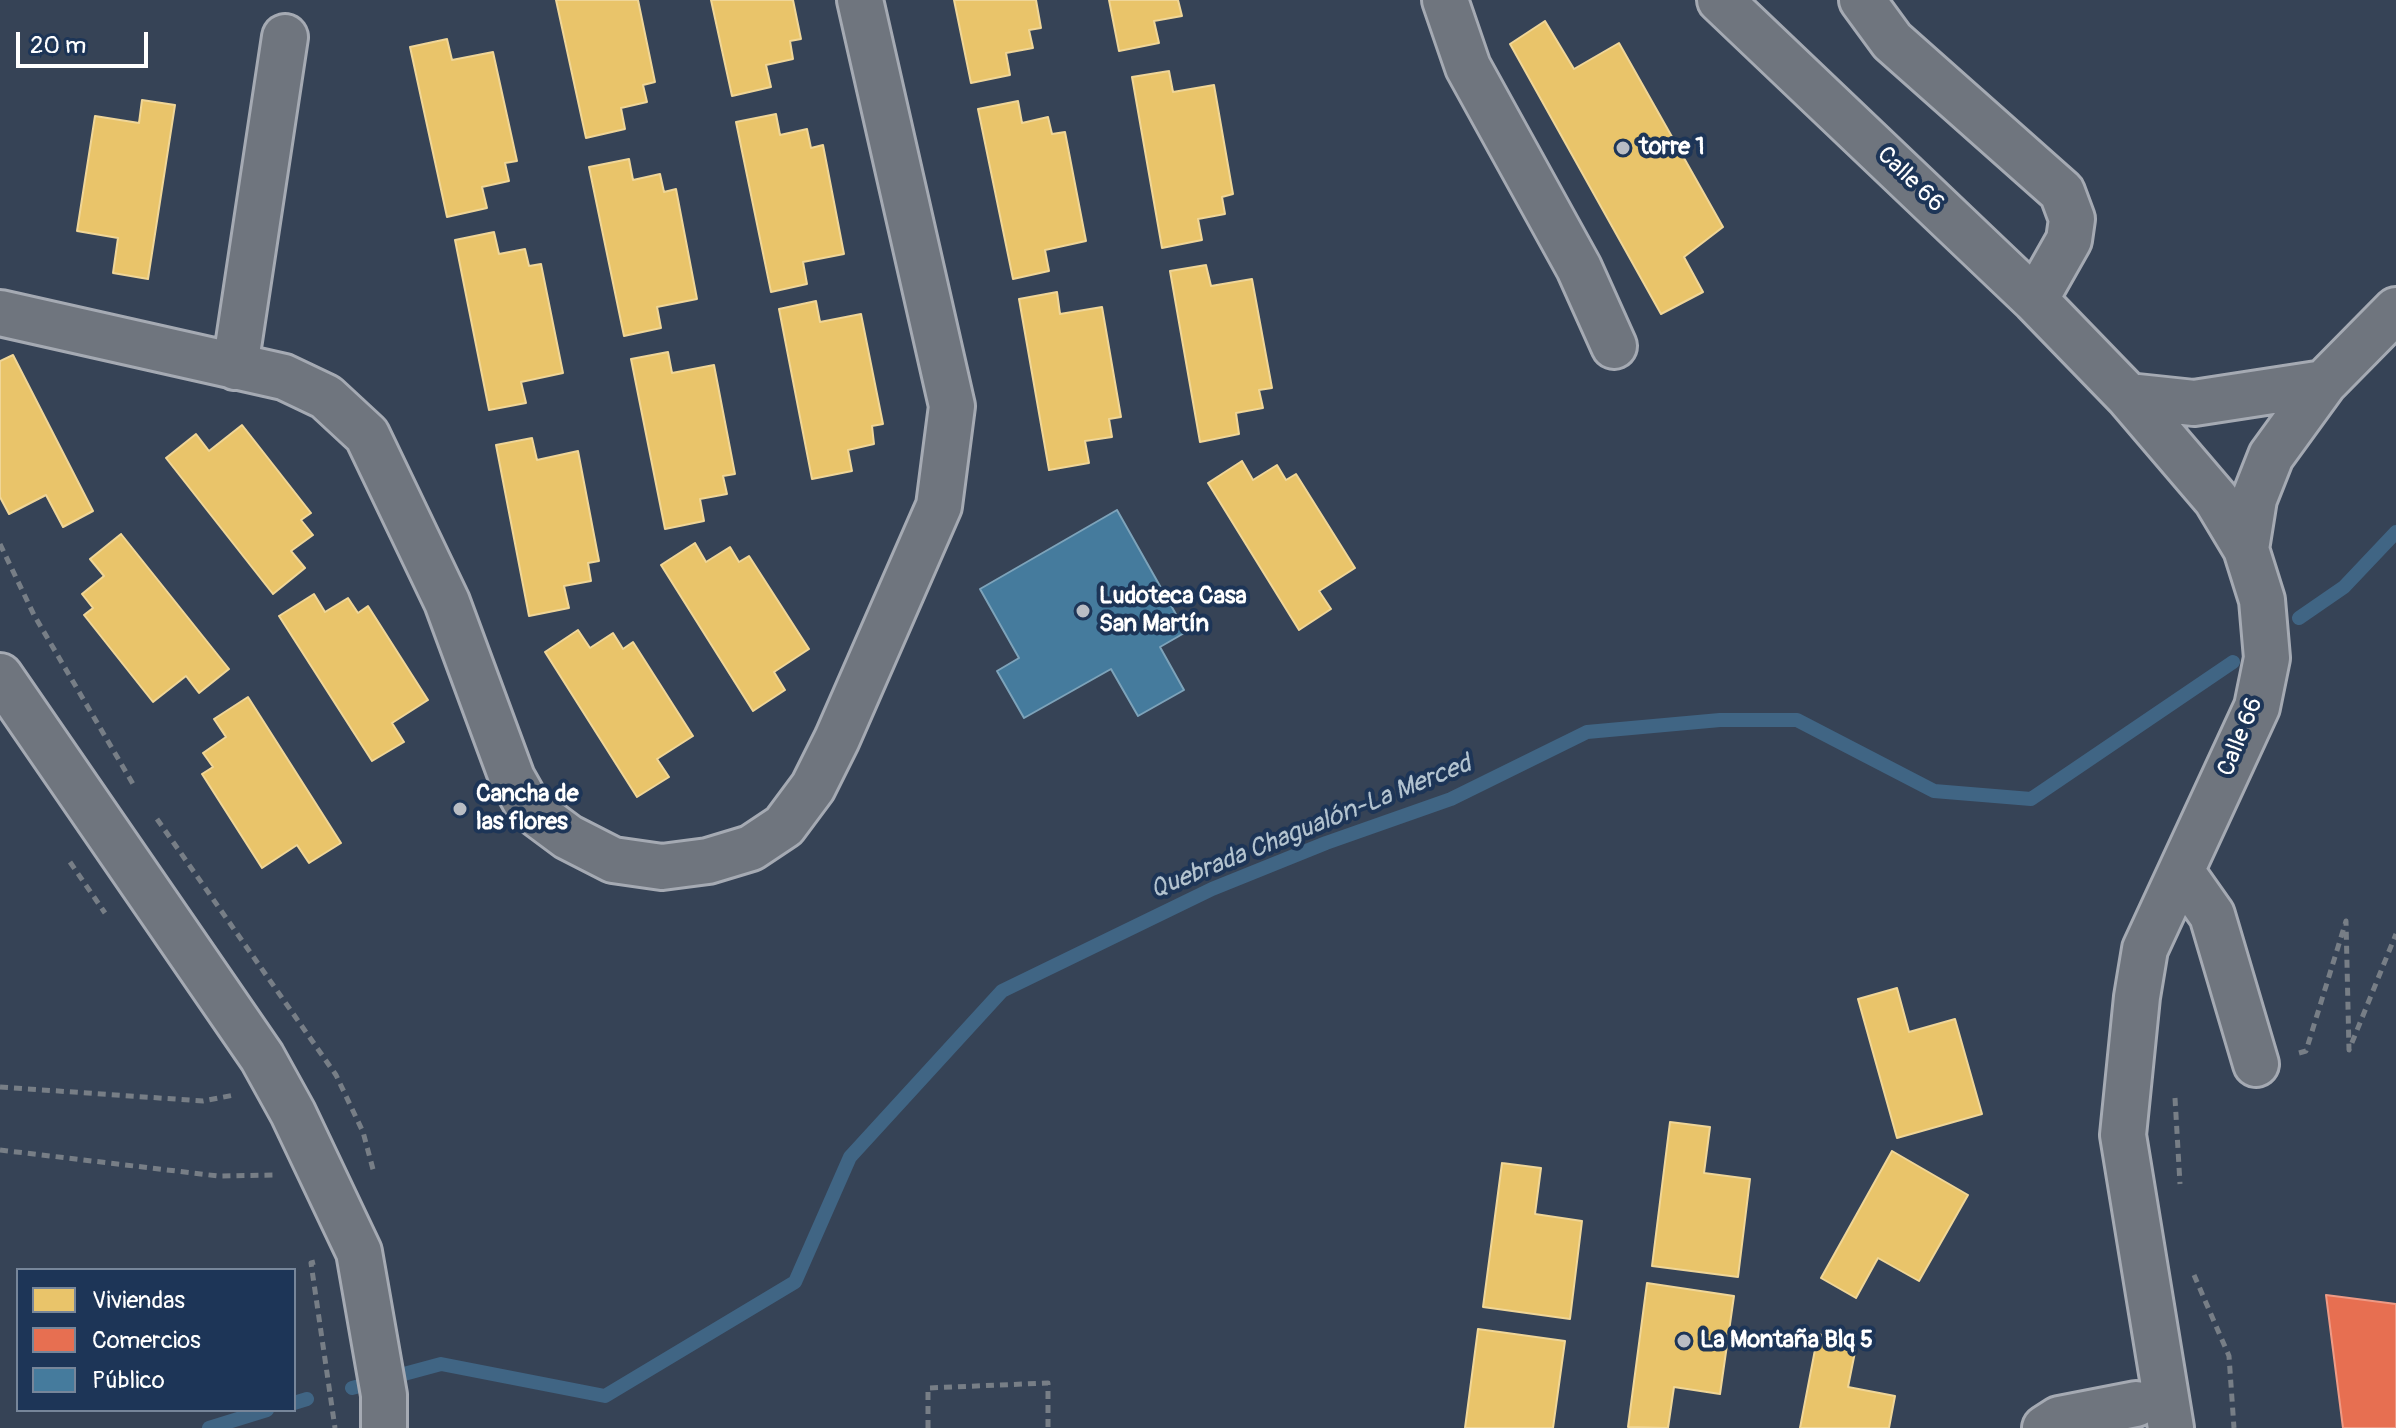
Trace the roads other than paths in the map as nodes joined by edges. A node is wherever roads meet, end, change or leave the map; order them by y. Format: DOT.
graph roads {
  1 [pos="860,0"];
  2 [pos="1445,0"];
  3 [pos="1720,0"];
  4 [pos="1862,0"];
  5 [pos="285,37"];
  6 [pos="2035,300"];
  7 [pos="2396,310"];
  8 [pos="0,313"];
  9 [pos="1614,346"];
  10 [pos="235,367"];
  11 [pos="2324,383"];
  12 [pos="2128,396"];
  13 [pos="2246,549"];
  14 [pos="0,676"];
  15 [pos="2181,871"];
  16 [pos="2256,1064"];
  17 [pos="2161,1363"];
  18 [pos="384,1412"];
  19 [pos="2133,1416"];
  20 [pos="2045,1428"];
  21 [pos="2171,1428"];
  1 -- 10 [label="street"];
  2 -- 9 [label="street"];
  3 -- 6 [label="street, Calle 66"];
  4 -- 6 [label="street"];
  5 -- 10 [label="street"];
  6 -- 12 [label="street, Calle 66"];
  7 -- 11 [label="street"];
  8 -- 10 [label="street"];
  11 -- 12 [label="street"];
  11 -- 13 [label="street"];
  12 -- 13 [label="street, Calle 66"];
  13 -- 15 [label="street, Calle 66"];
  14 -- 18 [label="street"];
  15 -- 16 [label="street"];
  15 -- 17 [label="street, Calle 66"];
  17 -- 19 [label="street"];
  17 -- 21 [label="street, Calle 66"];
  19 -- 20 [label="street"];
}
